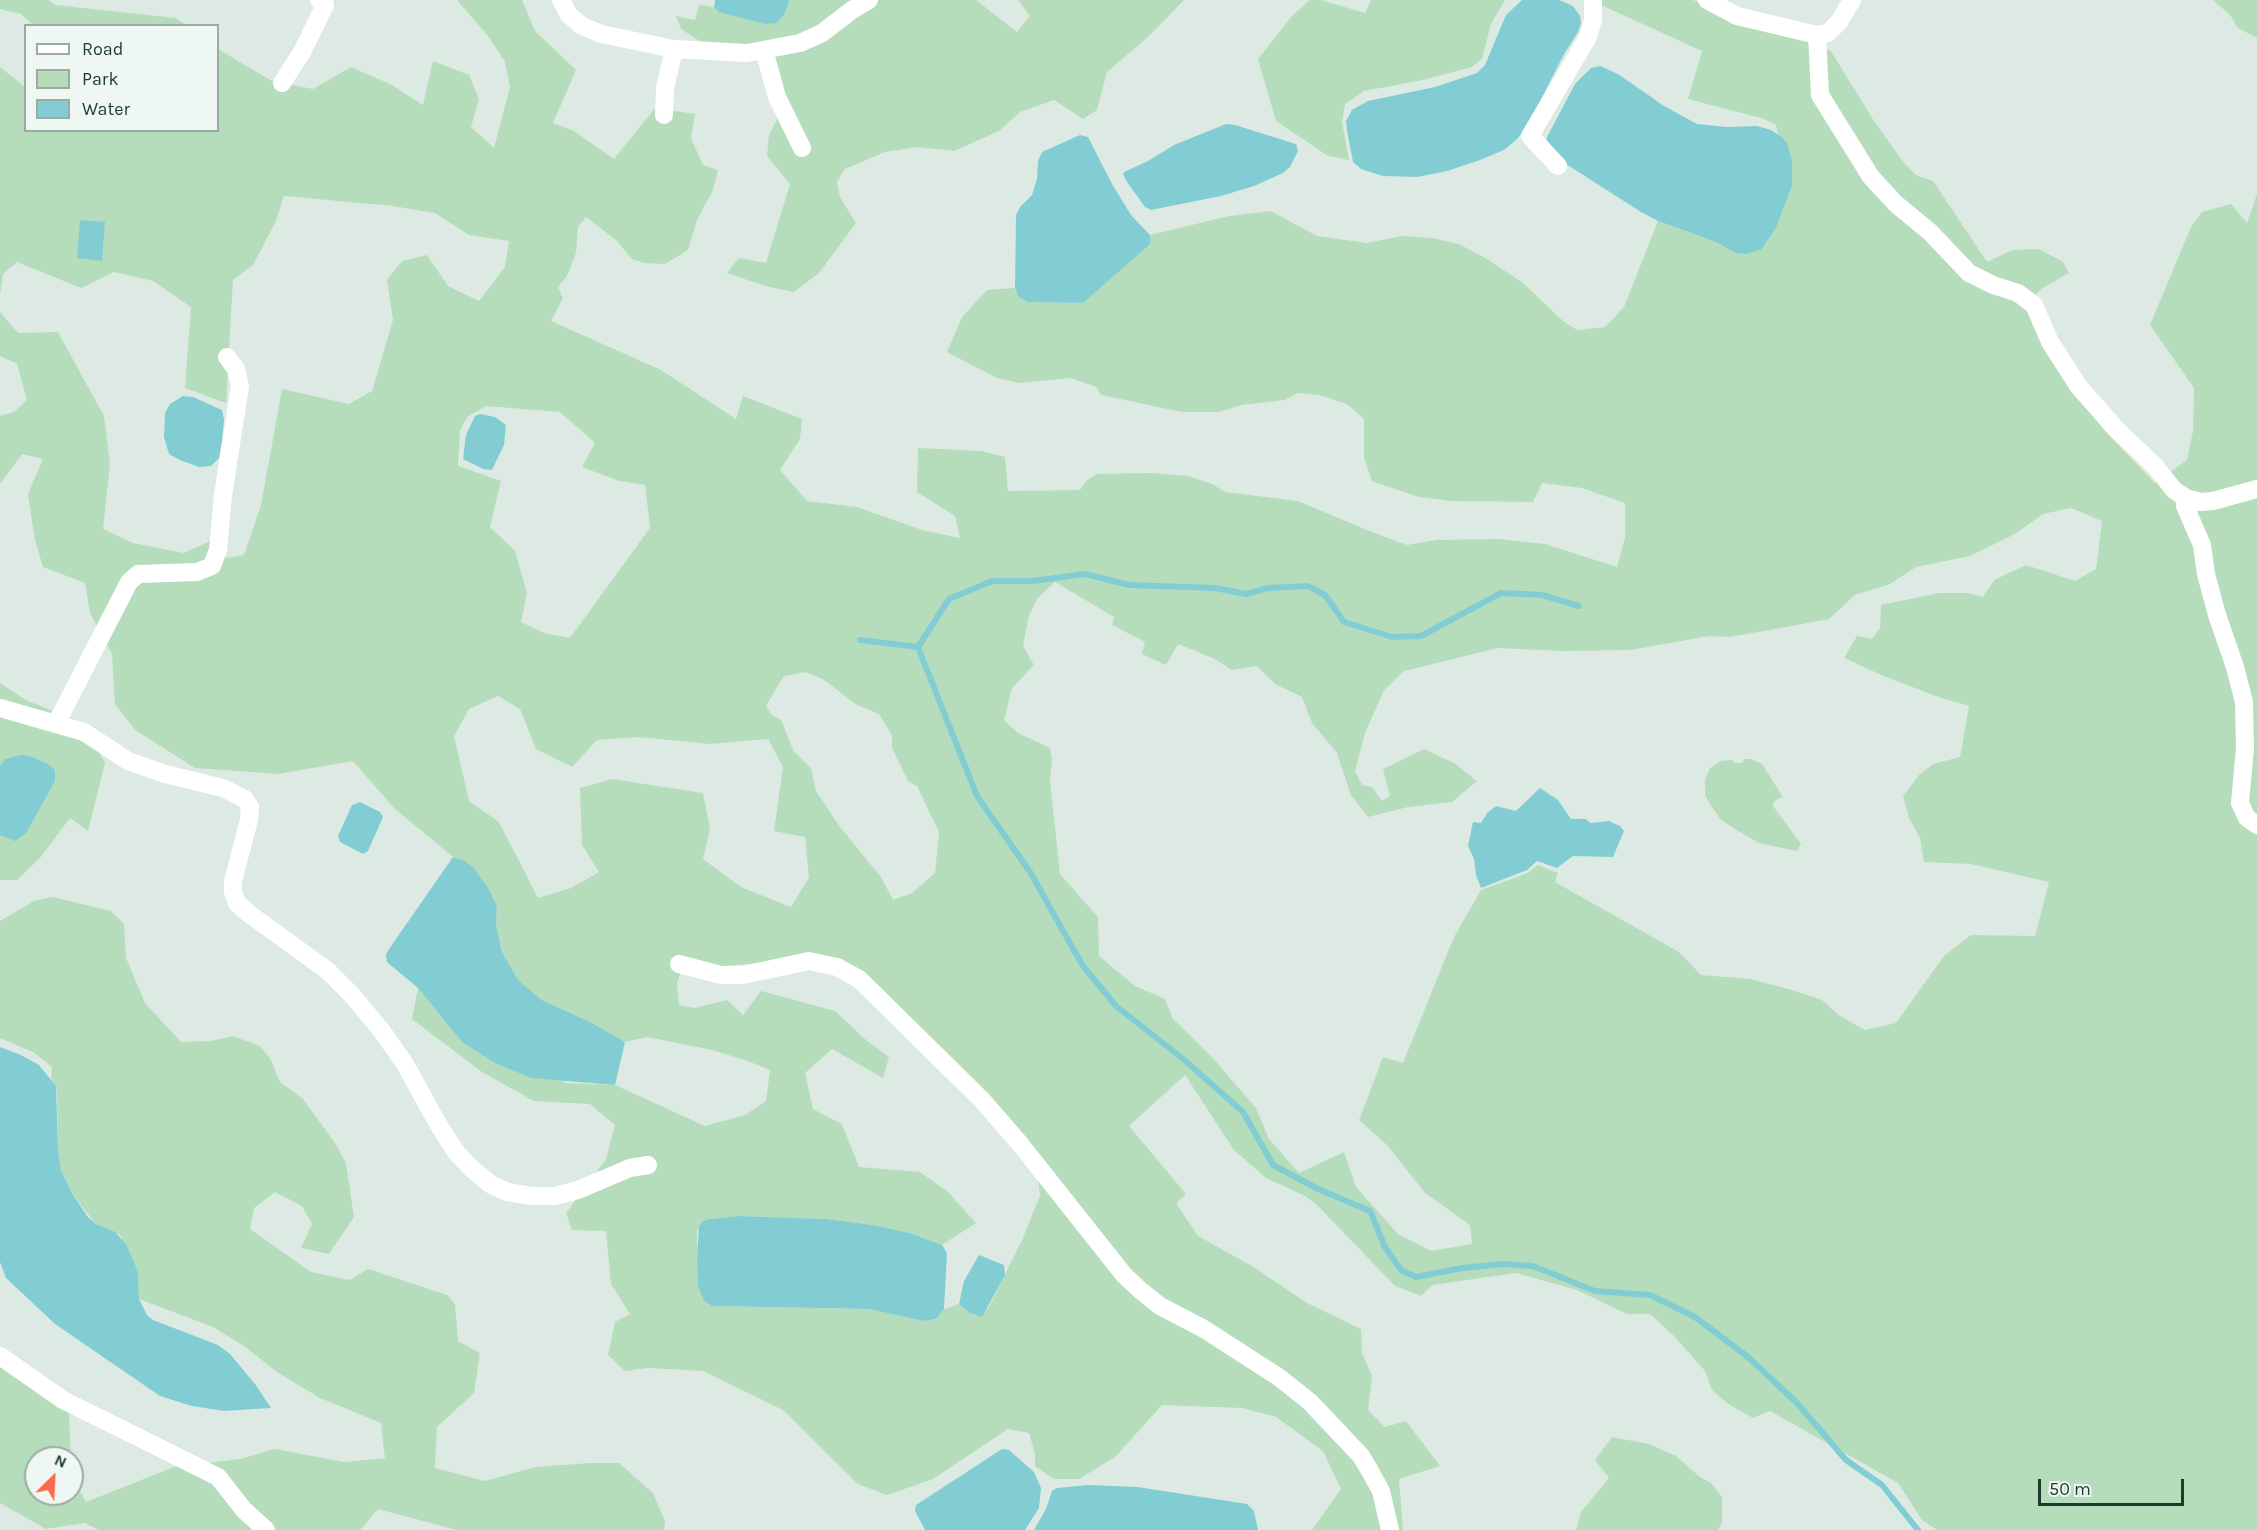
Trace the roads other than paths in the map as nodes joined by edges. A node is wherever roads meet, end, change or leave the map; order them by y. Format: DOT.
graph roads {
  1 [pos="319,0"];
  2 [pos="561,0"];
  3 [pos="869,0"];
  4 [pos="1593,0"];
  5 [pos="1707,0"];
  6 [pos="1852,0"];
  7 [pos="1817,35"];
  8 [pos="674,49"];
  9 [pos="764,50"];
  10 [pos="282,83"];
  11 [pos="664,115"];
  12 [pos="802,148"];
  13 [pos="1558,166"];
  14 [pos="227,357"];
  15 [pos="2257,489"];
  16 [pos="2186,498"];
  17 [pos="0,708"];
  18 [pos="56,724"];
  19 [pos="2257,825"];
  20 [pos="679,964"];
  21 [pos="648,1165"];
  22 [pos="0,1356"];
  23 [pos="266,1530"];
  24 [pos="1390,1530"];
  1 -- 10 [label="street"];
  2 -- 8 [label="street"];
  3 -- 9 [label="street"];
  4 -- 13 [label="street"];
  5 -- 7 [label="street"];
  6 -- 7 [label="street"];
  7 -- 16 [label="street"];
  8 -- 9 [label="street"];
  8 -- 11 [label="street"];
  9 -- 12 [label="street"];
  14 -- 18 [label="street"];
  15 -- 16 [label="street"];
  16 -- 19 [label="street"];
  17 -- 18 [label="street"];
  18 -- 21 [label="street"];
  20 -- 24 [label="street"];
  22 -- 23 [label="street"];
}
